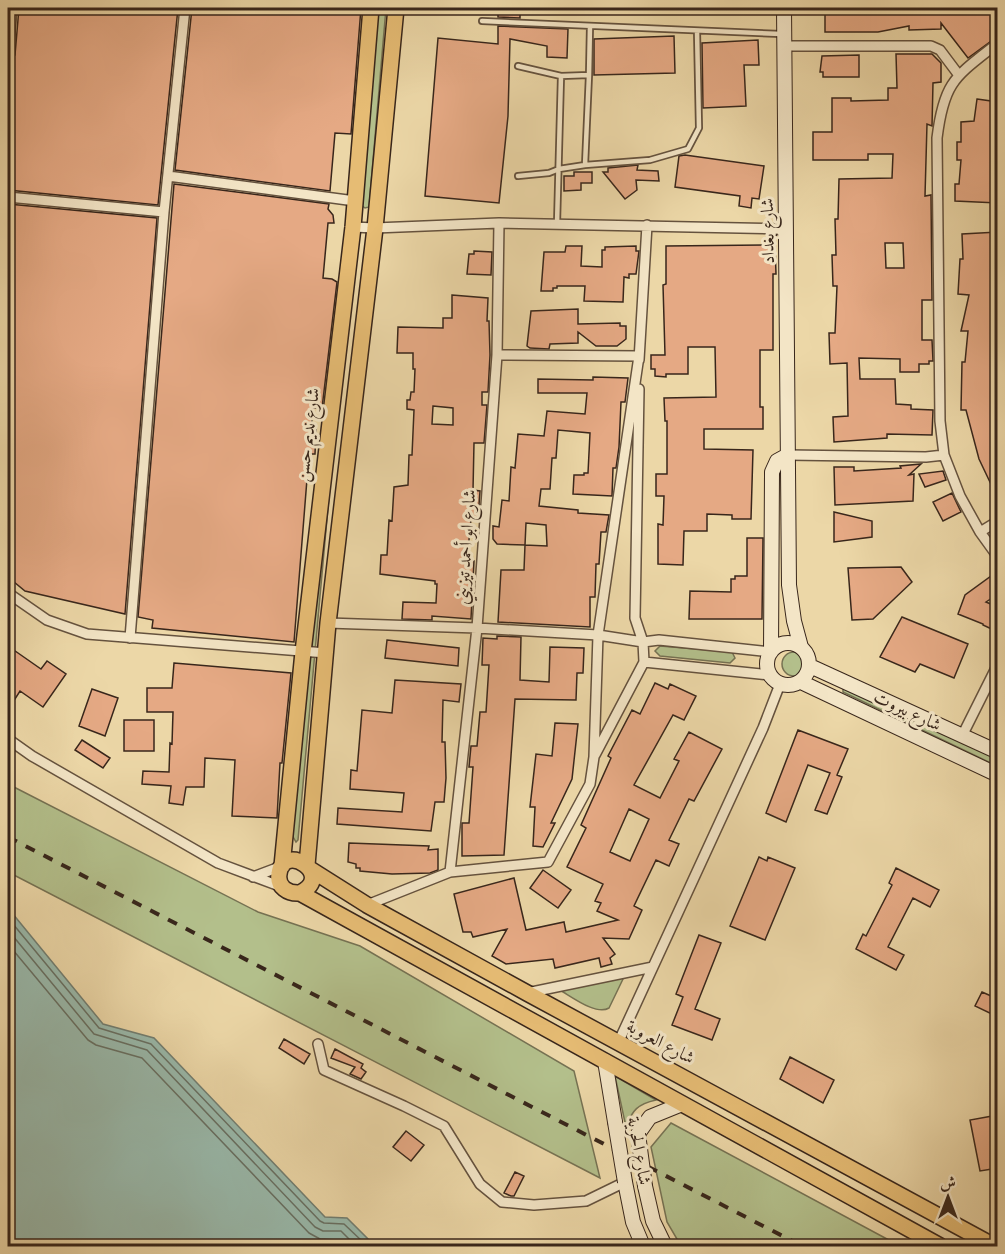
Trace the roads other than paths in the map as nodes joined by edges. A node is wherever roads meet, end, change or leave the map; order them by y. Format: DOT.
graph roads {
  1 [pos="12,8"];
  2 [pos="185,8"];
  3 [pos="370,8"];
  4 [pos="396,8"];
  5 [pos="784,8"];
  6 [pos="482,21"];
  7 [pos="590,26"];
  8 [pos="697,31"];
  9 [pos="784,40"];
  10 [pos="998,42"];
  11 [pos="8,54"];
  12 [pos="518,66"];
  13 [pos="958,74"];
  14 [pos="589,75"];
  15 [pos="561,76"];
  16 [pos="585,165"];
  17 [pos="559,169"];
  18 [pos="168,176"];
  19 [pos="518,176"];
  20 [pos="8,197"];
  21 [pos="355,201"];
  22 [pos="165,213"];
  23 [pos="499,223"];
  24 [pos="557,224"];
  25 [pos="647,225"];
  26 [pos="353,227"];
  27 [pos="375,228"];
  28 [pos="787,229"];
  29 [pos="497,355"];
  30 [pos="639,356"];
  31 [pos="788,454"];
  32 [pos="944,456"];
  33 [pos="998,521"];
  34 [pos="980,532"];
  35 [pos="998,557"];
  36 [pos="8,593"];
  37 [pos="328,623"];
  38 [pos="477,627"];
  39 [pos="598,635"];
  40 [pos="130,638"];
  41 [pos="643,642"];
  42 [pos="801,647"];
  43 [pos="303,652"];
  44 [pos="771,652"];
  45 [pos="326,653"];
  46 [pos="644,662"];
  47 [pos="998,664"];
  48 [pos="810,666"];
  49 [pos="775,680"];
  50 [pos="801,682"];
  51 [pos="962,736"];
  52 [pos="8,738"];
  53 [pos="998,752"];
  54 [pos="594,757"];
  55 [pos="998,775"];
  56 [pos="282,866"];
  57 [pos="309,867"];
  58 [pos="450,872"];
  59 [pos="253,877"];
  60 [pos="282,887"];
  61 [pos="300,893"];
  62 [pos="367,905"];
  63 [pos="653,967"];
  64 [pos="527,993"];
  65 [pos="618,1043"];
  66 [pos="318,1044"];
  67 [pos="605,1060"];
  68 [pos="682,1104"];
  69 [pos="625,1182"];
  70 [pos="643,1246"];
  71 [pos="665,1246"];
  72 [pos="940,1246"];
  73 [pos="994,1246"];
  1 -- 11 [label="street"];
  2 -- 18 [label="street"];
  3 -- 21 [label="main road, شارع نديم حسن"];
  4 -- 27 [label="main road"];
  5 -- 9 [label="main road, شارع بغداد"];
  6 -- 7 [label="lane"];
  7 -- 8 [label="lane"];
  7 -- 14 [label="lane"];
  8 -- 9 [label="lane"];
  8 -- 16 [label="lane"];
  9 -- 13 [label="street"];
  9 -- 28 [label="main road, شارع بغداد"];
  10 -- 13 [label="street"];
  12 -- 15 [label="lane"];
  13 -- 32 [label="street"];
  14 -- 15 [label="lane"];
  14 -- 16 [label="lane"];
  15 -- 17 [label="lane"];
  16 -- 17 [label="lane"];
  17 -- 19 [label="lane"];
  17 -- 24 [label="lane"];
  18 -- 21 [label="street"];
  18 -- 22 [label="street"];
  20 -- 22 [label="street"];
  21 -- 26 [label="main road, شارع نديم حسن"];
  22 -- 40 [label="street"];
  23 -- 24 [label="street"];
  23 -- 27 [label="street"];
  23 -- 29 [label="street, شارع ابو أحمد تيزيني"];
  24 -- 25 [label="street"];
  25 -- 28 [label="street"];
  25 -- 30 [label="street"];
  26 -- 27 [label="street"];
  26 -- 43 [label="main road, شارع نديم حسن"];
  27 -- 37 [label="main road"];
  28 -- 31 [label="main road, شارع بغداد"];
  29 -- 30 [label="street"];
  29 -- 38 [label="street, شارع ابو أحمد تيزيني"];
  30 -- 39 [label="street"];
  30 -- 41 [label="street"];
  31 -- 32 [label="street"];
  31 -- 42 [label="main road, شارع بغداد"];
  31 -- 44 [label="main road"];
  32 -- 34 [label="street"];
  33 -- 34 [label="street"];
  34 -- 35 [label="street"];
  36 -- 40 [label="street"];
  37 -- 38 [label="street"];
  37 -- 45 [label="main road"];
  38 -- 39 [label="street"];
  38 -- 58 [label="street, شارع ابو أحمد تيزيني"];
  39 -- 41 [label="street"];
  39 -- 54 [label="street"];
  40 -- 43 [label="street"];
  41 -- 44 [label="street"];
  41 -- 46 [label="street"];
  42 -- 44 [label="main road"];
  42 -- 48 [label="main road"];
  43 -- 45 [label="street"];
  43 -- 56 [label="main road, شارع نديم حسن"];
  44 -- 49 [label="main road"];
  45 -- 57 [label="main road"];
  46 -- 49 [label="street"];
  46 -- 54 [label="street"];
  47 -- 51 [label="street"];
  48 -- 50 [label="main road"];
  48 -- 51 [label="main road, شارع بيروت"];
  49 -- 50 [label="main road"];
  49 -- 63 [label="street"];
  50 -- 55 [label="main road, شارع بيروت"];
  51 -- 53 [label="main road, شارع بيروت"];
  52 -- 59 [label="street"];
  54 -- 58 [label="street"];
  56 -- 57 [label="main road"];
  56 -- 59 [label="street"];
  56 -- 60 [label="main road"];
  57 -- 61 [label="main road"];
  57 -- 62 [label="main road, شارع العروبة"];
  58 -- 62 [label="street"];
  59 -- 60 [label="street"];
  60 -- 61 [label="main road"];
  61 -- 67 [label="main road"];
  62 -- 64 [label="main road, شارع العروبة"];
  63 -- 64 [label="street"];
  63 -- 65 [label="street"];
  64 -- 65 [label="main road, شارع العروبة"];
  65 -- 73 [label="main road, شارع العروبة"];
  66 -- 69 [label="street"];
  67 -- 68 [label="main road"];
  67 -- 69 [label="main road, شارع الحرية, bridge"];
  68 -- 71 [label="main road, شارع الحرية, bridge"];
  68 -- 72 [label="main road"];
  69 -- 70 [label="main road, شارع الحرية"];
}
